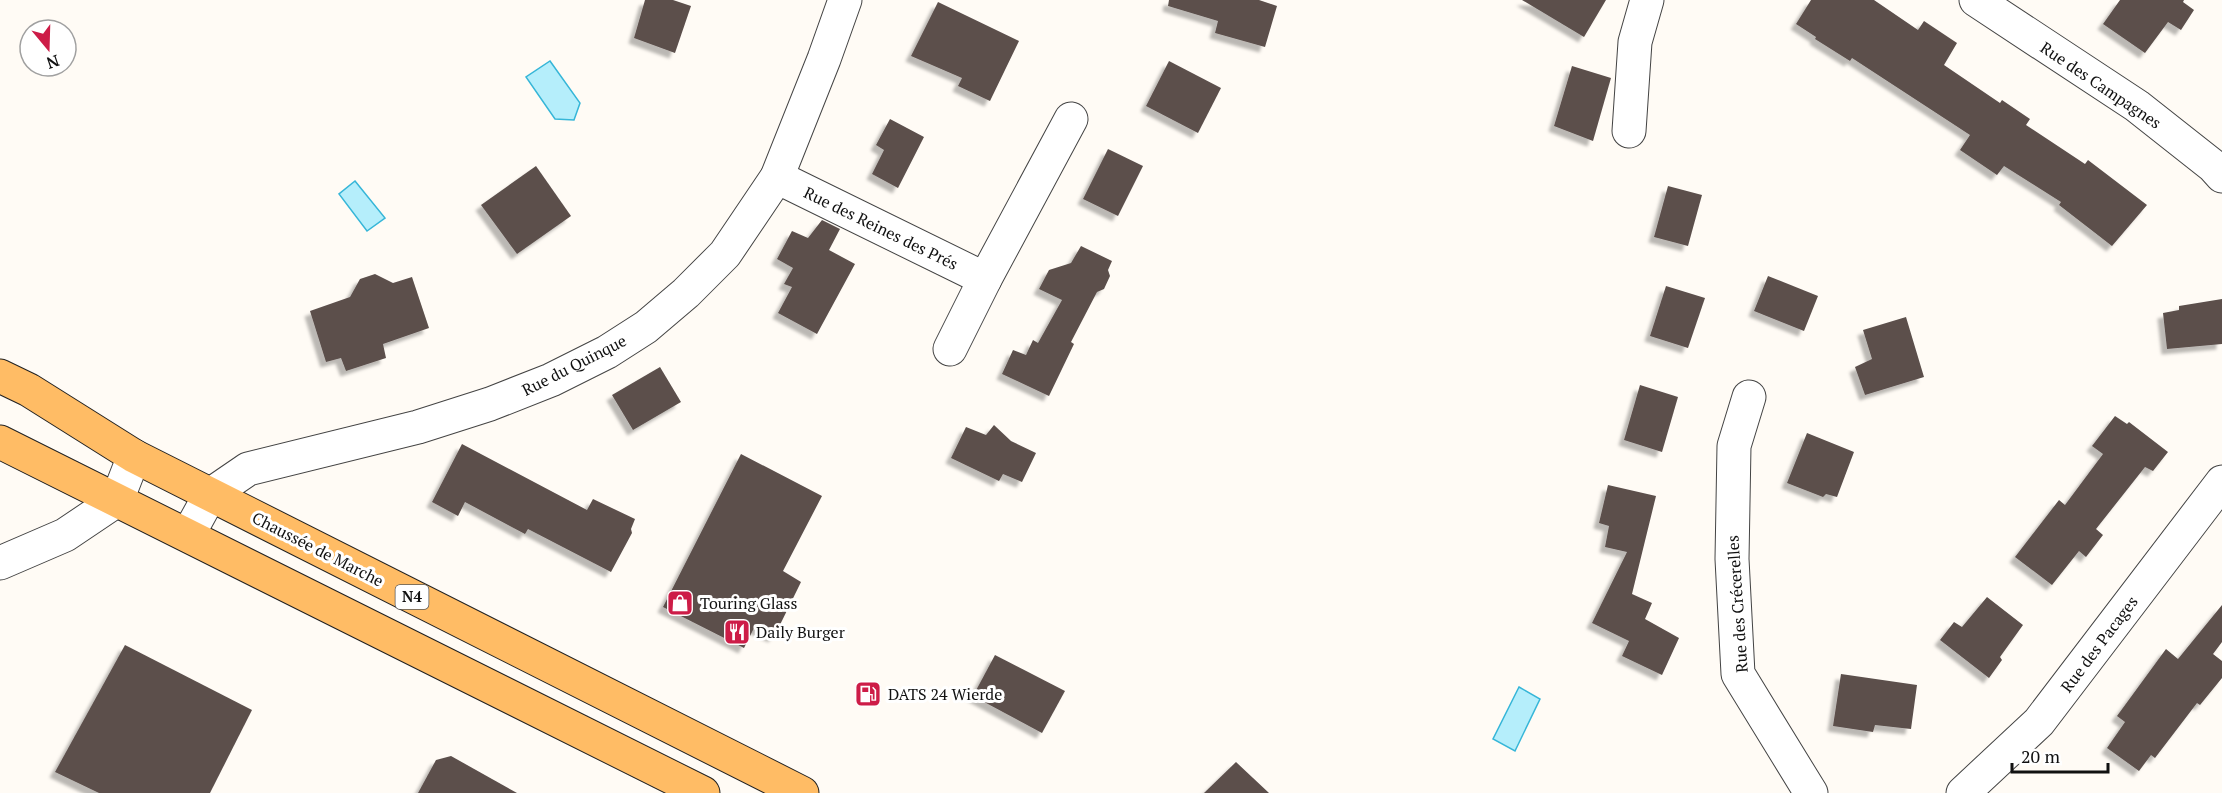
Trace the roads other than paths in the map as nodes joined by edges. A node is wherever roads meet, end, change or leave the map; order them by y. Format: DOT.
graph roads {
  1 [pos="845,0"];
  2 [pos="1647,0"];
  3 [pos="1976,0"];
  4 [pos="1071,119"];
  5 [pos="1629,131"];
  6 [pos="2222,176"];
  7 [pos="777,177"];
  8 [pos="985,279"];
  9 [pos="950,350"];
  10 [pos="0,376"];
  11 [pos="1749,397"];
  12 [pos="0,442"];
  13 [pos="134,456"];
  14 [pos="2222,482"];
  15 [pos="210,495"];
  16 [pos="117,500"];
  17 [pos="188,535"];
  18 [pos="0,563"];
  19 [pos="703,793"];
  20 [pos="802,793"];
  21 [pos="1811,793"];
  22 [pos="1963,793"];
  1 -- 7 [label="street, Rue du Quinque"];
  2 -- 5 [label="street"];
  3 -- 6 [label="street, Rue des Campagnes"];
  4 -- 8 [label="street"];
  7 -- 8 [label="street, Rue des Reines des Prés"];
  7 -- 15 [label="street, Rue du Quinque"];
  8 -- 9 [label="street"];
  10 -- 13 [label="main road, Chaussée de Marche / N4"];
  11 -- 21 [label="street, Rue des Crécerelles"];
  12 -- 16 [label="main road"];
  13 -- 15 [label="main road, Chaussée de Marche / N4"];
  13 -- 16 [label="street"];
  14 -- 22 [label="street, Rue des Pacages"];
  15 -- 17 [label="street, Rue du Quinque"];
  15 -- 20 [label="main road, Chaussée de Marche / N4"];
  16 -- 17 [label="main road"];
  16 -- 18 [label="street"];
  17 -- 19 [label="main road"];
}
